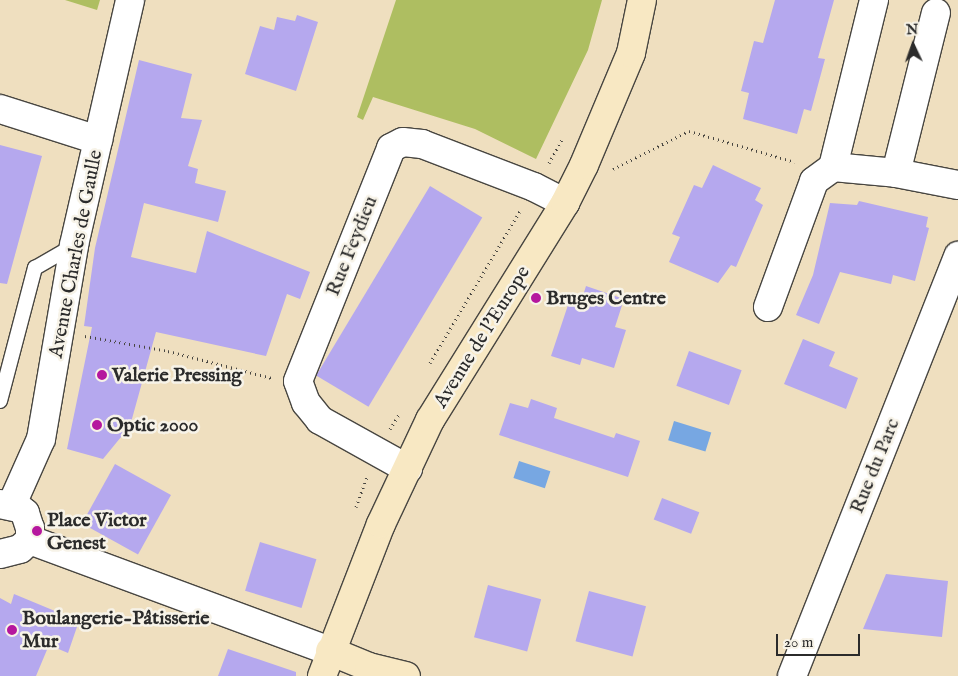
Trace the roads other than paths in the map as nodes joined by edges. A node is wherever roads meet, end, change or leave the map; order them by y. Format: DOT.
graph roads {
  1 [pos="130,0"];
  2 [pos="642,0"];
  3 [pos="874,0"];
  4 [pos="936,12"];
  5 [pos="0,109"];
  6 [pos="98,140"];
  7 [pos="833,167"];
  8 [pos="896,173"];
  9 [pos="958,185"];
  10 [pos="565,203"];
  11 [pos="74,245"];
  12 [pos="958,256"];
  13 [pos="768,307"];
  14 [pos="0,402"];
  15 [pos="408,469"];
  16 [pos="6,504"];
  17 [pos="30,540"];
  18 [pos="0,554"];
  19 [pos="326,664"];
  20 [pos="406,676"];
  21 [pos="792,676"];
  1 -- 6 [label="street, Avenue Charles de Gaulle"];
  2 -- 10 [label="main road, Avenue de l'Europe"];
  3 -- 7 [label="street"];
  4 -- 8 [label="street"];
  5 -- 6 [label="street"];
  6 -- 11 [label="street, Avenue Charles de Gaulle"];
  7 -- 8 [label="street"];
  7 -- 13 [label="street"];
  8 -- 9 [label="street"];
  10 -- 15 [label="main road, Avenue de l'Europe"];
  10 -- 15 [label="street, Rue Feydieu"];
  11 -- 14 [label="lane"];
  11 -- 16 [label="street, Avenue Charles de Gaulle"];
  12 -- 21 [label="street, Rue du Parc"];
  15 -- 19 [label="main road, Avenue de l'Europe"];
  16 -- 17 [label="street"];
  17 -- 18 [label="street"];
  17 -- 19 [label="street"];
  19 -- 20 [label="main road"];
}
